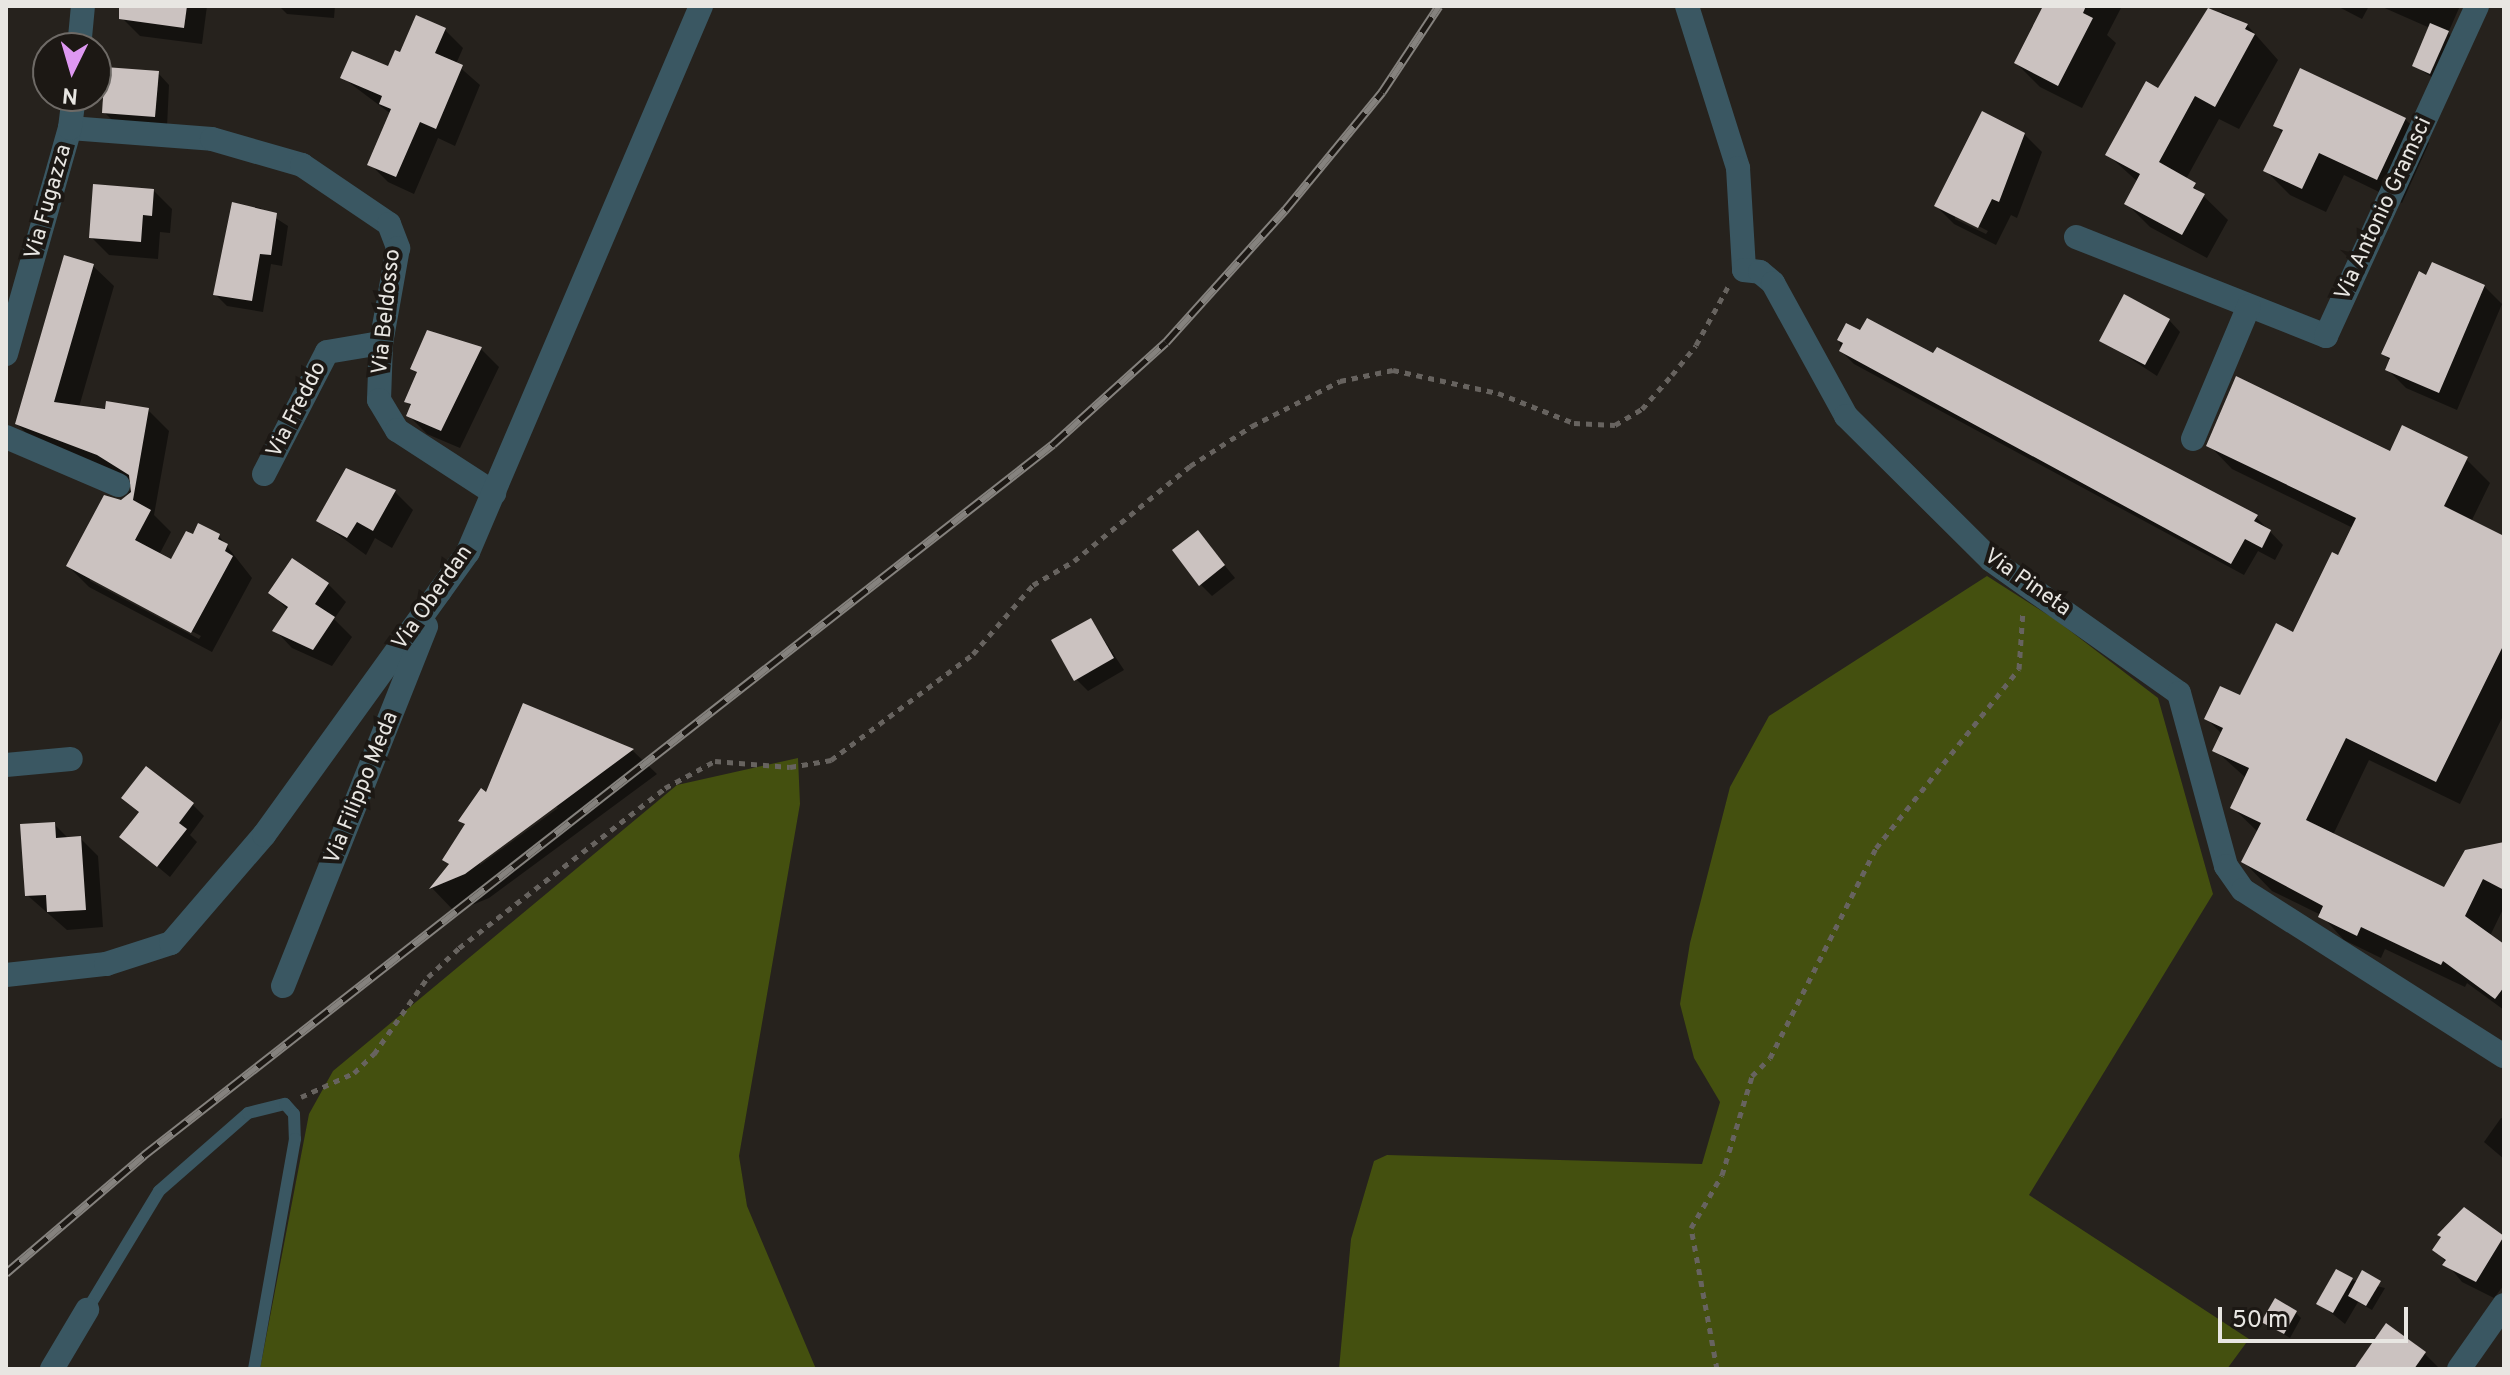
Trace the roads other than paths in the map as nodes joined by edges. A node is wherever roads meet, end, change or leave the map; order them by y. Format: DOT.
graph roads {
  1 [pos="83,6"];
  2 [pos="701,6"];
  3 [pos="1687,6"];
  4 [pos="2477,6"];
  5 [pos="81,32"];
  6 [pos="72,112"];
  7 [pos="70,128"];
  8 [pos="2076,237"];
  9 [pos="2249,306"];
  10 [pos="381,343"];
  11 [pos="6,354"];
  12 [pos="6,437"];
  13 [pos="2193,439"];
  14 [pos="264,474"];
  15 [pos="118,485"];
  16 [pos="494,493"];
  17 [pos="440,591"];
  18 [pos="71,759"];
  19 [pos="6,765"];
  20 [pos="6,975"];
  21 [pos="283,986"];
  22 [pos="2504,1056"];
  23 [pos="2504,1305"];
  24 [pos="87,1310"];
  25 [pos="52,1369"];
  26 [pos="254,1369"];
  27 [pos="2459,1369"];
  1 -- 5 [label="street"];
  2 -- 16 [label="street, Via Oberdan"];
  3 -- 22 [label="street, Via Pineta"];
  4 -- 9 [label="street, Via Antonio Gramsci"];
  6 -- 7 [label="street, Via Fugazza"];
  7 -- 10 [label="street, Via Beldosso"];
  7 -- 11 [label="street, Via Fugazza"];
  8 -- 9 [label="street, Via Antonio Gramsci"];
  9 -- 13 [label="street"];
  10 -- 14 [label="street, Via Freddo"];
  10 -- 16 [label="street, Via Beldosso"];
  12 -- 15 [label="street"];
  16 -- 17 [label="street, Via Oberdan"];
  17 -- 20 [label="street, Via Oberdan"];
  17 -- 21 [label="street, Via Filippo Meda"];
  18 -- 19 [label="street"];
  23 -- 27 [label="street"];
  24 -- 25 [label="street"];
  24 -- 26 [label="lane"];
}
